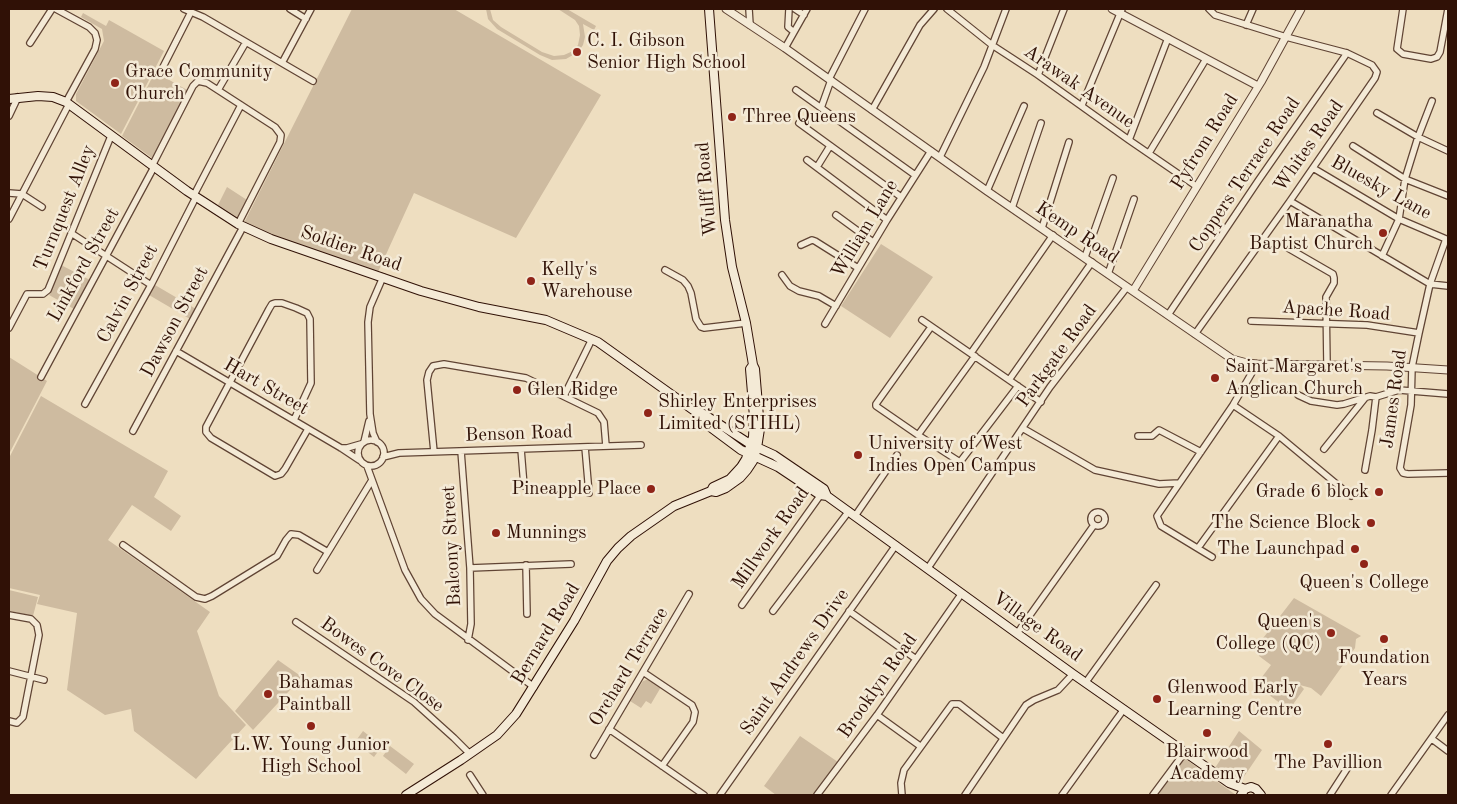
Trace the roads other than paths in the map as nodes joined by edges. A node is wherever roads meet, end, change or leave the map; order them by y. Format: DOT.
graph roads {
  1 [pos="52,9"];
  2 [pos="56,9"];
  3 [pos="184,9"];
  4 [pos="290,9"];
  5 [pos="312,9"];
  6 [pos="709,9"];
  7 [pos="726,9"];
  8 [pos="749,9"];
  9 [pos="789,9"];
  10 [pos="795,9"];
  11 [pos="807,9"];
  12 [pos="865,9"];
  13 [pos="934,9"];
  14 [pos="947,9"];
  15 [pos="1006,9"];
  16 [pos="1064,9"];
  17 [pos="1112,9"];
  18 [pos="1209,9"];
  19 [pos="1253,9"];
  20 [pos="1301,9"];
  21 [pos="1403,9"];
  22 [pos="1448,9"];
  23 [pos="1121,11"];
  24 [pos="191,12"];
  25 [pos="804,15"];
  26 [pos="306,18"];
  27 [pos="750,25"];
  28 [pos="1246,25"];
  29 [pos="794,32"];
  30 [pos="1286,37"];
  31 [pos="1168,38"];
  32 [pos="246,42"];
  33 [pos="30,43"];
  34 [pos="992,45"];
  35 [pos="785,48"];
  36 [pos="1347,53"];
  37 [pos="1206,59"];
  38 [pos="282,63"];
  39 [pos="162,69"];
  40 [pos="1038,75"];
  41 [pos="830,79"];
  42 [pos="313,81"];
  43 [pos="1258,86"];
  44 [pos="218,90"];
  45 [pos="796,90"];
  46 [pos="18,97"];
  47 [pos="9,99"];
  48 [pos="1432,101"];
  49 [pos="67,103"];
  50 [pos="241,105"];
  51 [pos="1082,105"];
  52 [pos="1024,106"];
  53 [pos="821,108"];
  54 [pos="872,110"];
  55 [pos="1377,112"];
  56 [pos="9,116"];
  57 [pos="800,123"];
  58 [pos="1041,123"];
  59 [pos="111,136"];
  60 [pos="1418,137"];
  61 [pos="1129,140"];
  62 [pos="1069,142"];
  63 [pos="830,146"];
  64 [pos="1354,146"];
  65 [pos="931,151"];
  66 [pos="1448,151"];
  67 [pos="1149,153"];
  68 [pos="940,157"];
  69 [pos="807,160"];
  70 [pos="153,167"];
  71 [pos="817,167"];
  72 [pos="1313,168"];
  73 [pos="915,175"];
  74 [pos="1113,178"];
  75 [pos="1405,179"];
  76 [pos="1196,186"];
  77 [pos="987,191"];
  78 [pos="9,193"];
  79 [pos="22,194"];
  80 [pos="195,196"];
  81 [pos="1448,196"];
  82 [pos="901,197"];
  83 [pos="1134,199"];
  84 [pos="1290,201"];
  85 [pos="42,207"];
  86 [pos="1012,208"];
  87 [pos="836,215"];
  88 [pos="9,219"];
  89 [pos="1399,219"];
  90 [pos="887,220"];
  91 [pos="240,226"];
  92 [pos="1042,228"];
  93 [pos="71,233"];
  94 [pos="1053,235"];
  95 [pos="874,242"];
  96 [pos="802,245"];
  97 [pos="1288,248"];
  98 [pos="106,256"];
  99 [pos="1382,256"];
  100 [pos="1085,257"];
  101 [pos="1092,262"];
  102 [pos="858,268"];
  103 [pos="665,270"];
  104 [pos="1108,274"];
  105 [pos="782,275"];
  106 [pos="383,277"];
  107 [pos="1430,284"];
  108 [pos="151,285"];
  109 [pos="1448,286"];
  110 [pos="1130,289"];
  111 [pos="836,306"];
  112 [pos="1168,315"];
  113 [pos="922,320"];
  114 [pos="1251,321"];
  115 [pos="746,323"];
  116 [pos="1328,323"];
  117 [pos="825,324"];
  118 [pos="931,327"];
  119 [pos="9,328"];
  120 [pos="1419,333"];
  121 [pos="1195,334"];
  122 [pos="592,339"];
  123 [pos="176,351"];
  124 [pos="973,355"];
  125 [pos="1257,364"];
  126 [pos="1327,366"];
  127 [pos="1412,367"];
  128 [pos="1448,370"];
  129 [pos="40,377"];
  130 [pos="1009,380"];
  131 [pos="229,383"];
  132 [pos="1018,386"];
  133 [pos="1412,390"];
  134 [pos="1448,394"];
  135 [pos="1298,395"];
  136 [pos="564,396"];
  137 [pos="1376,397"];
  138 [pos="1365,398"];
  139 [pos="1041,402"];
  140 [pos="85,404"];
  141 [pos="1233,405"];
  142 [pos="696,412"];
  143 [pos="370,414"];
  144 [pos="294,420"];
  145 [pos="308,429"];
  146 [pos="1024,429"];
  147 [pos="133,431"];
  148 [pos="918,435"];
  149 [pos="1138,436"];
  150 [pos="1279,436"];
  151 [pos="377,442"];
  152 [pos="363,443"];
  153 [pos="641,445"];
  154 [pos="606,446"];
  155 [pos="754,446"];
  156 [pos="585,447"];
  157 [pos="341,448"];
  158 [pos="383,448"];
  159 [pos="521,449"];
  160 [pos="1324,449"];
  161 [pos="462,451"];
  162 [pos="434,452"];
  163 [pos="1201,452"];
  164 [pos="399,453"];
  165 [pos="751,455"];
  166 [pos="897,455"];
  167 [pos="383,457"];
  168 [pos="360,460"];
  169 [pos="367,466"];
  170 [pos="376,466"];
  171 [pos="1365,470"];
  172 [pos="1448,473"];
  173 [pos="372,480"];
  174 [pos="1179,483"];
  175 [pos="524,486"];
  176 [pos="589,493"];
  177 [pos="824,493"];
  178 [pos="1351,496"];
  179 [pos="852,514"];
  180 [pos="1094,525"];
  181 [pos="123,545"];
  182 [pos="896,545"];
  183 [pos="1198,548"];
  184 [pos="328,552"];
  185 [pos="1212,557"];
  186 [pos="570,564"];
  187 [pos="526,566"];
  188 [pos="470,568"];
  189 [pos="928,568"];
  190 [pos="317,570"];
  191 [pos="1156,585"];
  192 [pos="962,593"];
  193 [pos="689,594"];
  194 [pos="742,605"];
  195 [pos="774,611"];
  196 [pos="849,611"];
  197 [pos="527,614"];
  198 [pos="9,615"];
  199 [pos="296,622"];
  200 [pos="1018,632"];
  201 [pos="468,640"];
  202 [pos="916,659"];
  203 [pos="9,671"];
  204 [pos="643,672"];
  205 [pos="1074,674"];
  206 [pos="31,676"];
  207 [pos="44,680"];
  208 [pos="1086,682"];
  209 [pos="534,686"];
  210 [pos="1124,709"];
  211 [pos="877,715"];
  212 [pos="1448,715"];
  213 [pos="9,721"];
  214 [pos="609,729"];
  215 [pos="1003,738"];
  216 [pos="1432,739"];
  217 [pos="920,746"];
  218 [pos="1448,751"];
  219 [pos="1184,752"];
  220 [pos="470,754"];
  221 [pos="594,755"];
  222 [pos="1352,761"];
  223 [pos="662,766"];
  224 [pos="470,775"];
  225 [pos="1241,793"];
  226 [pos="722,794"];
  227 [pos="406,795"];
  228 [pos="483,795"];
  229 [pos="704,795"];
  230 [pos="817,795"];
  231 [pos="902,795"];
  232 [pos="965,795"];
  233 [pos="1062,795"];
  234 [pos="1153,795"];
  235 [pos="1261,795"];
  236 [pos="1330,795"];
  237 [pos="1391,795"];
  1 -- 33 [label="street"];
  2 -- 49 [label="street"];
  3 -- 24 [label="street"];
  4 -- 26 [label="street"];
  5 -- 26 [label="street"];
  6 -- 115 [label="main road, Wulff Road"];
  7 -- 27 [label="street, Kemp Road"];
  8 -- 27 [label="street"];
  9 -- 29 [label="street"];
  10 -- 25 [label="street"];
  11 -- 25 [label="street"];
  12 -- 41 [label="street"];
  13 -- 54 [label="street"];
  14 -- 34 [label="street, Arawak Avenue"];
  15 -- 34 [label="street"];
  16 -- 40 [label="street"];
  17 -- 23 [label="street"];
  18 -- 28 [label="street"];
  19 -- 28 [label="street"];
  20 -- 30 [label="street, Pyfrom Road"];
  21 -- 22 [label="street"];
  23 -- 31 [label="street"];
  23 -- 51 [label="street"];
  24 -- 32 [label="street"];
  24 -- 39 [label="street"];
  25 -- 29 [label="street"];
  26 -- 38 [label="street"];
  27 -- 35 [label="street, Kemp Road"];
  28 -- 30 [label="street"];
  29 -- 35 [label="street"];
  30 -- 36 [label="street"];
  30 -- 43 [label="street, Pyfrom Road"];
  31 -- 37 [label="street"];
  31 -- 61 [label="street"];
  32 -- 38 [label="street"];
  32 -- 44 [label="street"];
  34 -- 40 [label="street, Arawak Avenue"];
  34 -- 68 [label="street"];
  35 -- 41 [label="street, Kemp Road"];
  36 -- 72 [label="street, Whites Road"];
  36 -- 112 [label="street, Coppers Terrace Road"];
  37 -- 43 [label="street"];
  37 -- 67 [label="street"];
  38 -- 42 [label="street"];
  40 -- 51 [label="street, Arawak Avenue"];
  41 -- 53 [label="street"];
  41 -- 54 [label="street, Kemp Road"];
  43 -- 76 [label="street, Pyfrom Road"];
  44 -- 50 [label="street, Linkford Street"];
  44 -- 70 [label="street, Linkford Street"];
  45 -- 53 [label="street"];
  46 -- 47 [label="main road, Soldier Road"];
  46 -- 49 [label="main road, Soldier Road"];
  46 -- 56 [label="street"];
  48 -- 60 [label="street"];
  49 -- 59 [label="main road, Soldier Road"];
  49 -- 79 [label="street"];
  50 -- 80 [label="street, Calvin Street"];
  50 -- 91 [label="street, Dawson Street"];
  51 -- 61 [label="street, Arawak Avenue"];
  52 -- 77 [label="street"];
  53 -- 73 [label="street"];
  54 -- 65 [label="street, Kemp Road"];
  55 -- 60 [label="street"];
  57 -- 63 [label="street"];
  58 -- 86 [label="street"];
  59 -- 70 [label="main road, Soldier Road"];
  59 -- 93 [label="street, Turnquest Alley"];
  60 -- 66 [label="street"];
  60 -- 75 [label="street"];
  61 -- 67 [label="street, Arawak Avenue"];
  62 -- 92 [label="street"];
  63 -- 71 [label="street"];
  63 -- 82 [label="street"];
  64 -- 75 [label="street"];
  65 -- 68 [label="street, Kemp Road"];
  65 -- 73 [label="street, William Lane"];
  67 -- 76 [label="street, Arawak Avenue"];
  68 -- 77 [label="street, Kemp Road"];
  69 -- 71 [label="street"];
  70 -- 80 [label="main road, Soldier Road"];
  70 -- 98 [label="street, Linkford Street"];
  71 -- 90 [label="street"];
  72 -- 84 [label="street, Whites Road"];
  72 -- 89 [label="street, Bluesky Lane"];
  73 -- 82 [label="street, William Lane"];
  74 -- 100 [label="street"];
  75 -- 81 [label="street"];
  75 -- 89 [label="street"];
  76 -- 110 [label="street, Pyfrom Road"];
  77 -- 86 [label="street, Kemp Road"];
  78 -- 79 [label="street"];
  79 -- 85 [label="street"];
  79 -- 88 [label="street"];
  80 -- 91 [label="main road, Soldier Road"];
  80 -- 108 [label="street, Calvin Street"];
  82 -- 90 [label="street, William Lane"];
  83 -- 104 [label="street"];
  84 -- 99 [label="street"];
  84 -- 121 [label="street, Whites Road"];
  86 -- 92 [label="street, Kemp Road"];
  87 -- 95 [label="street"];
  89 -- 99 [label="street"];
  89 -- 107 [label="street, Bluesky Lane"];
  90 -- 95 [label="street, William Lane"];
  91 -- 106 [label="main road, Soldier Road"];
  91 -- 123 [label="street, Dawson Street"];
  92 -- 94 [label="street, Kemp Road"];
  93 -- 98 [label="street"];
  93 -- 119 [label="street, Turnquest Alley"];
  94 -- 100 [label="street, Kemp Road"];
  94 -- 124 [label="street"];
  95 -- 102 [label="street, William Lane"];
  96 -- 102 [label="street"];
  97 -- 116 [label="street"];
  98 -- 108 [label="street"];
  98 -- 129 [label="street, Linkford Street"];
  99 -- 107 [label="street"];
  100 -- 101 [label="street, Kemp Road"];
  101 -- 104 [label="street, Kemp Road"];
  101 -- 130 [label="street"];
  102 -- 111 [label="street, William Lane"];
  103 -- 115 [label="street"];
  104 -- 110 [label="street, Kemp Road"];
  105 -- 111 [label="street"];
  106 -- 122 [label="main road, Soldier Road"];
  106 -- 143 [label="street"];
  107 -- 109 [label="street"];
  107 -- 120 [label="street, James Road"];
  108 -- 140 [label="street, Calvin Street"];
  110 -- 112 [label="street, Kemp Road"];
  110 -- 139 [label="street, Parkgate Road"];
  111 -- 117 [label="street, William Lane"];
  112 -- 121 [label="street, Kemp Road"];
  113 -- 118 [label="street"];
  114 -- 116 [label="street, Apache Road"];
  115 -- 155 [label="main road, Wulff Road"];
  116 -- 120 [label="street, Apache Road"];
  116 -- 126 [label="street"];
  118 -- 124 [label="street"];
  118 -- 148 [label="street"];
  120 -- 127 [label="street, James Road"];
  121 -- 125 [label="street, Kemp Road"];
  122 -- 136 [label="street"];
  122 -- 142 [label="main road, Soldier Road"];
  123 -- 131 [label="street, Hart Street"];
  123 -- 147 [label="street, Dawson Street"];
  124 -- 130 [label="street"];
  124 -- 148 [label="street"];
  125 -- 126 [label="street, Kemp Road"];
  125 -- 141 [label="street"];
  126 -- 127 [label="street, Kemp Road"];
  127 -- 128 [label="street, Kemp Road"];
  127 -- 133 [label="street, James Road"];
  130 -- 132 [label="street"];
  131 -- 144 [label="street, Hart Street"];
  131 -- 144 [label="street"];
  131 -- 145 [label="street"];
  132 -- 139 [label="street"];
  132 -- 148 [label="street"];
  133 -- 134 [label="street"];
  133 -- 137 [label="street"];
  133 -- 172 [label="street, James Road"];
  135 -- 138 [label="street"];
  136 -- 154 [label="street"];
  136 -- 162 [label="street"];
  137 -- 138 [label="street"];
  137 -- 171 [label="street"];
  138 -- 160 [label="street"];
  139 -- 146 [label="street, Parkgate Road"];
  141 -- 150 [label="street"];
  141 -- 163 [label="street"];
  142 -- 155 [label="main road, Soldier Road"];
  142 -- 165 [label="main road, Soldier Road"];
  143 -- 151 [label="street"];
  143 -- 152 [label="street"];
  144 -- 145 [label="street, Hart Street"];
  145 -- 157 [label="street, Hart Street"];
  146 -- 174 [label="street"];
  146 -- 189 [label="street, Parkgate Road"];
  149 -- 163 [label="street"];
  150 -- 178 [label="street"];
  150 -- 183 [label="street"];
  151 -- 152 [label="street"];
  151 -- 158 [label="street"];
  152 -- 157 [label="street"];
  152 -- 168 [label="street"];
  153 -- 154 [label="street, Benson Road"];
  154 -- 156 [label="street, Benson Road"];
  155 -- 165 [label="main road, Wulff Road"];
  155 -- 177 [label="main road, Village Road"];
  156 -- 159 [label="street, Benson Road"];
  156 -- 176 [label="street"];
  157 -- 168 [label="street, Hart Street"];
  158 -- 164 [label="street"];
  158 -- 167 [label="street"];
  159 -- 161 [label="street, Benson Road"];
  159 -- 175 [label="street"];
  161 -- 162 [label="street, Benson Road"];
  161 -- 188 [label="street, Balcony Street"];
  162 -- 164 [label="street, Benson Road"];
  163 -- 174 [label="street"];
  164 -- 167 [label="street"];
  165 -- 177 [label="main road, Village Road"];
  165 -- 209 [label="main road, Bernard Road"];
  166 -- 179 [label="street"];
  167 -- 170 [label="street"];
  168 -- 169 [label="street"];
  169 -- 170 [label="street"];
  169 -- 173 [label="street"];
  170 -- 173 [label="street"];
  173 -- 184 [label="street"];
  173 -- 201 [label="street"];
  174 -- 183 [label="street"];
  177 -- 179 [label="main road, Village Road"];
  177 -- 194 [label="street, Millwork Road"];
  179 -- 182 [label="main road, Village Road"];
  179 -- 195 [label="street"];
  180 -- 200 [label="street"];
  181 -- 184 [label="street"];
  182 -- 189 [label="main road, Village Road"];
  182 -- 196 [label="street, Saint Andrews Drive"];
  183 -- 185 [label="street"];
  184 -- 190 [label="street"];
  186 -- 187 [label="street"];
  187 -- 188 [label="street"];
  187 -- 197 [label="street"];
  188 -- 201 [label="street, Balcony Street"];
  189 -- 192 [label="main road, Village Road"];
  191 -- 208 [label="street"];
  192 -- 200 [label="main road, Village Road"];
  192 -- 202 [label="street, Brooklyn Road"];
  193 -- 204 [label="street, Orchard Terrace"];
  196 -- 202 [label="street"];
  196 -- 226 [label="street, Saint Andrews Drive"];
  198 -- 206 [label="street"];
  199 -- 220 [label="street, Bowes Cove Close"];
  200 -- 205 [label="main road, Village Road"];
  201 -- 209 [label="street"];
  202 -- 211 [label="street, Brooklyn Road"];
  203 -- 206 [label="street"];
  204 -- 214 [label="street, Orchard Terrace"];
  204 -- 223 [label="street"];
  205 -- 208 [label="main road, Village Road"];
  205 -- 215 [label="street"];
  206 -- 207 [label="street"];
  206 -- 213 [label="street"];
  208 -- 210 [label="main road, Village Road"];
  209 -- 220 [label="main road, Bernard Road"];
  210 -- 219 [label="main road, Village Road"];
  210 -- 233 [label="street"];
  211 -- 217 [label="street"];
  211 -- 230 [label="street, Brooklyn Road"];
  212 -- 216 [label="street"];
  214 -- 221 [label="street, Orchard Terrace"];
  214 -- 223 [label="street"];
  215 -- 217 [label="street"];
  215 -- 232 [label="street"];
  216 -- 218 [label="street"];
  216 -- 237 [label="street"];
  217 -- 231 [label="street"];
  219 -- 225 [label="main road, Village Road"];
  219 -- 234 [label="street"];
  220 -- 227 [label="main road, Bernard Road"];
  222 -- 236 [label="street"];
  223 -- 229 [label="street"];
  224 -- 228 [label="street"];
  225 -- 235 [label="main road, Village Road"];
}
